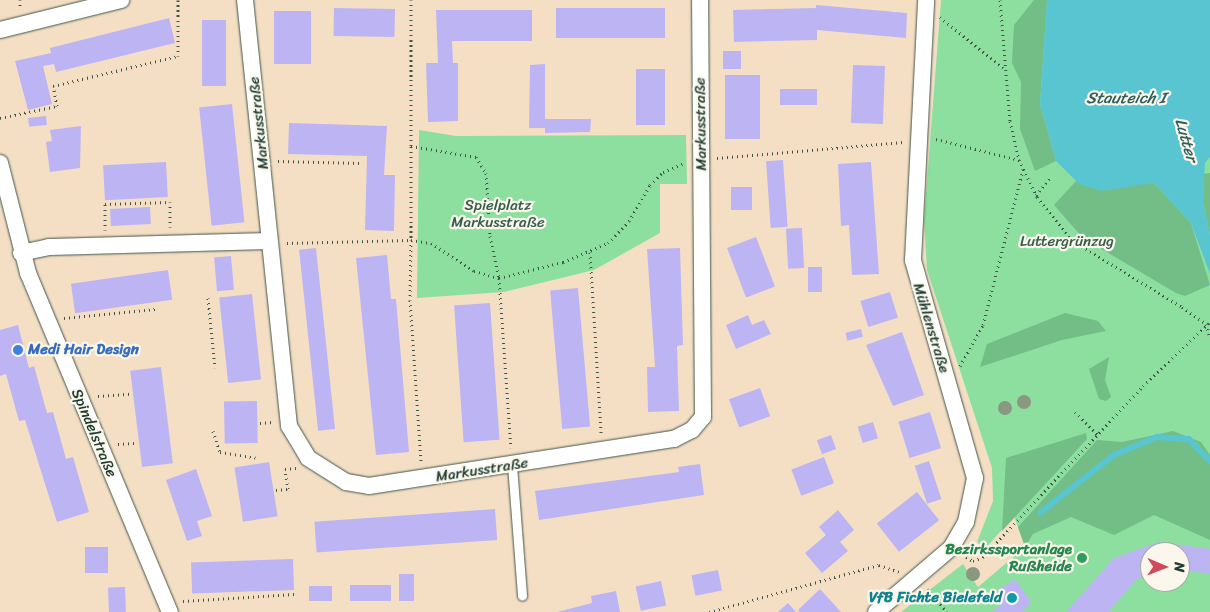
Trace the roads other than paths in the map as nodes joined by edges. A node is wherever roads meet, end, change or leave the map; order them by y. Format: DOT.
graph roads {
  1 [pos="121,0"];
  2 [pos="245,0"];
  3 [pos="700,0"];
  4 [pos="926,8"];
  5 [pos="0,30"];
  6 [pos="0,163"];
  7 [pos="269,241"];
  8 [pos="21,253"];
  9 [pos="512,465"];
  10 [pos="522,596"];
  11 [pos="168,607"];
  12 [pos="876,612"];
  1 -- 5 [label="street"];
  2 -- 7 [label="street, Markusstraße"];
  3 -- 9 [label="street, Markusstraße"];
  4 -- 12 [label="street, Mühlenstraße"];
  6 -- 8 [label="street, Spindelstraße"];
  7 -- 8 [label="street"];
  7 -- 9 [label="street, Markusstraße"];
  8 -- 11 [label="street, Spindelstraße"];
  9 -- 10 [label="lane"];
}
